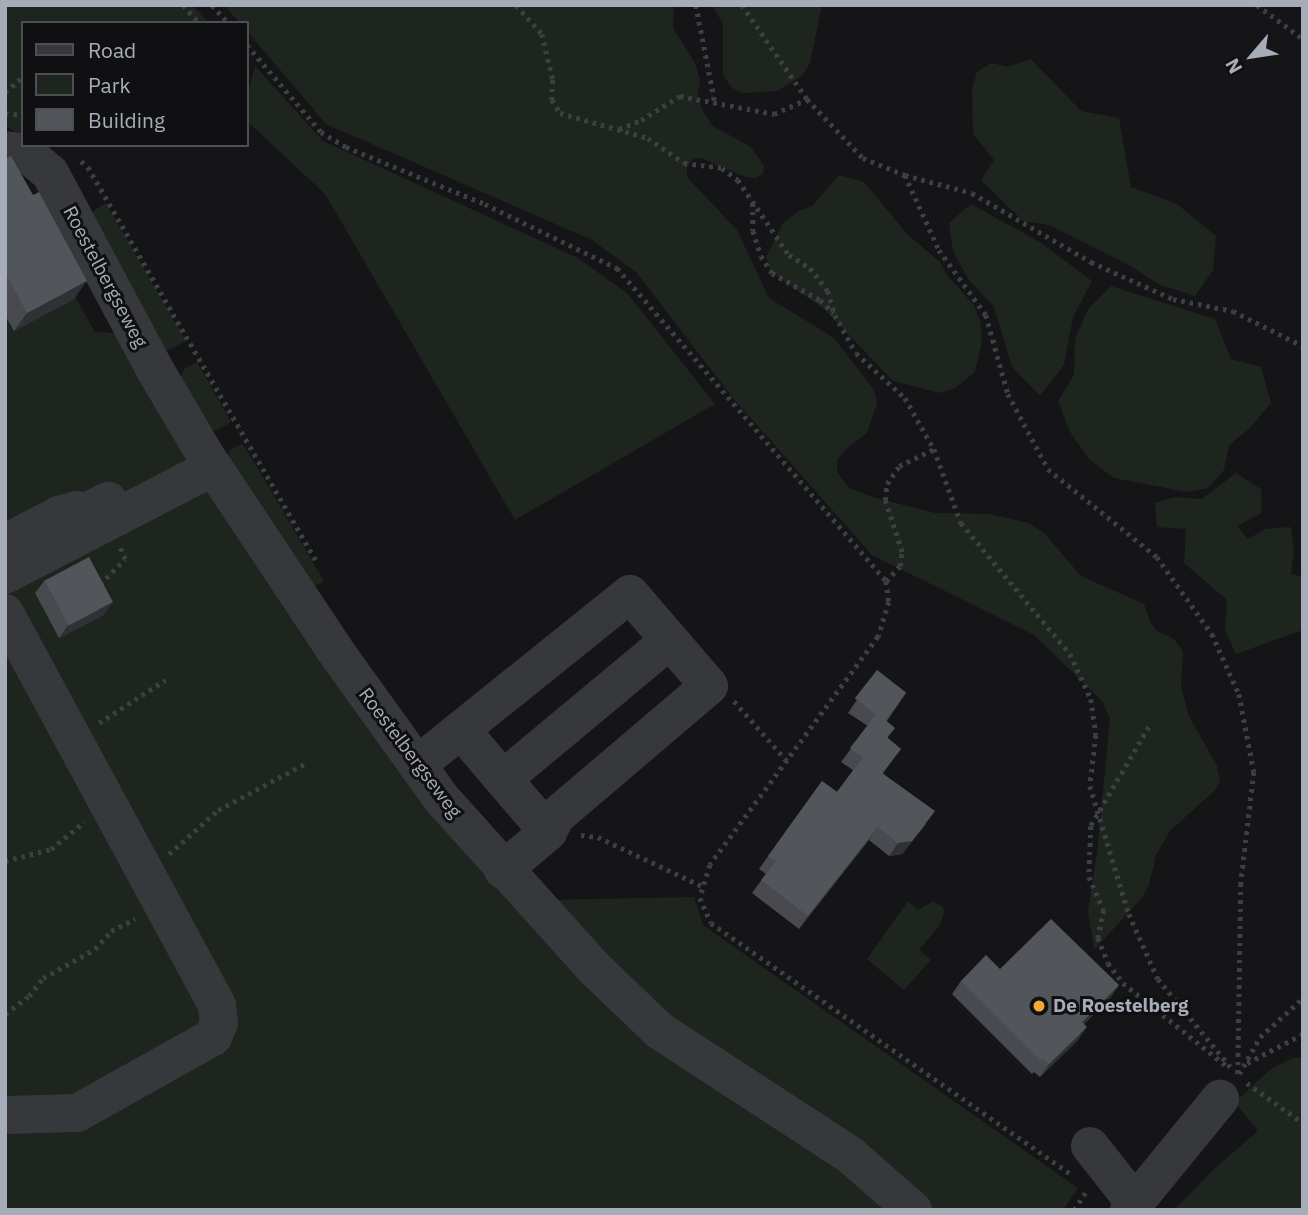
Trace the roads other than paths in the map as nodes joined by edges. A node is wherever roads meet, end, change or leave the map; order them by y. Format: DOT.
graph roads {
  1 [pos="5,150"];
  2 [pos="208,460"];
  3 [pos="5,543"];
  4 [pos="5,575"];
  5 [pos="5,613"];
  6 [pos="670,640"];
  7 [pos="461,730"];
  8 [pos="417,765"];
  9 [pos="503,779"];
  10 [pos="548,832"];
  11 [pos="503,870"];
  12 [pos="1229,1088"];
  13 [pos="5,1115"];
  14 [pos="1084,1162"];
  15 [pos="1132,1206"];
  16 [pos="913,1210"];
  1 -- 2 [label="street, Roestelbergseweg"];
  2 -- 3 [label="street"];
  2 -- 4 [label="street"];
  2 -- 8 [label="street, Roestelbergseweg"];
  5 -- 13 [label="street"];
  6 -- 7 [label="street"];
  6 -- 9 [label="street"];
  6 -- 10 [label="street"];
  7 -- 8 [label="street"];
  7 -- 9 [label="street"];
  8 -- 11 [label="street, Roestelbergseweg"];
  9 -- 10 [label="street"];
  10 -- 11 [label="street"];
  11 -- 16 [label="street, Roestelbergseweg"];
  12 -- 15 [label="street"];
  14 -- 15 [label="street"];
}
